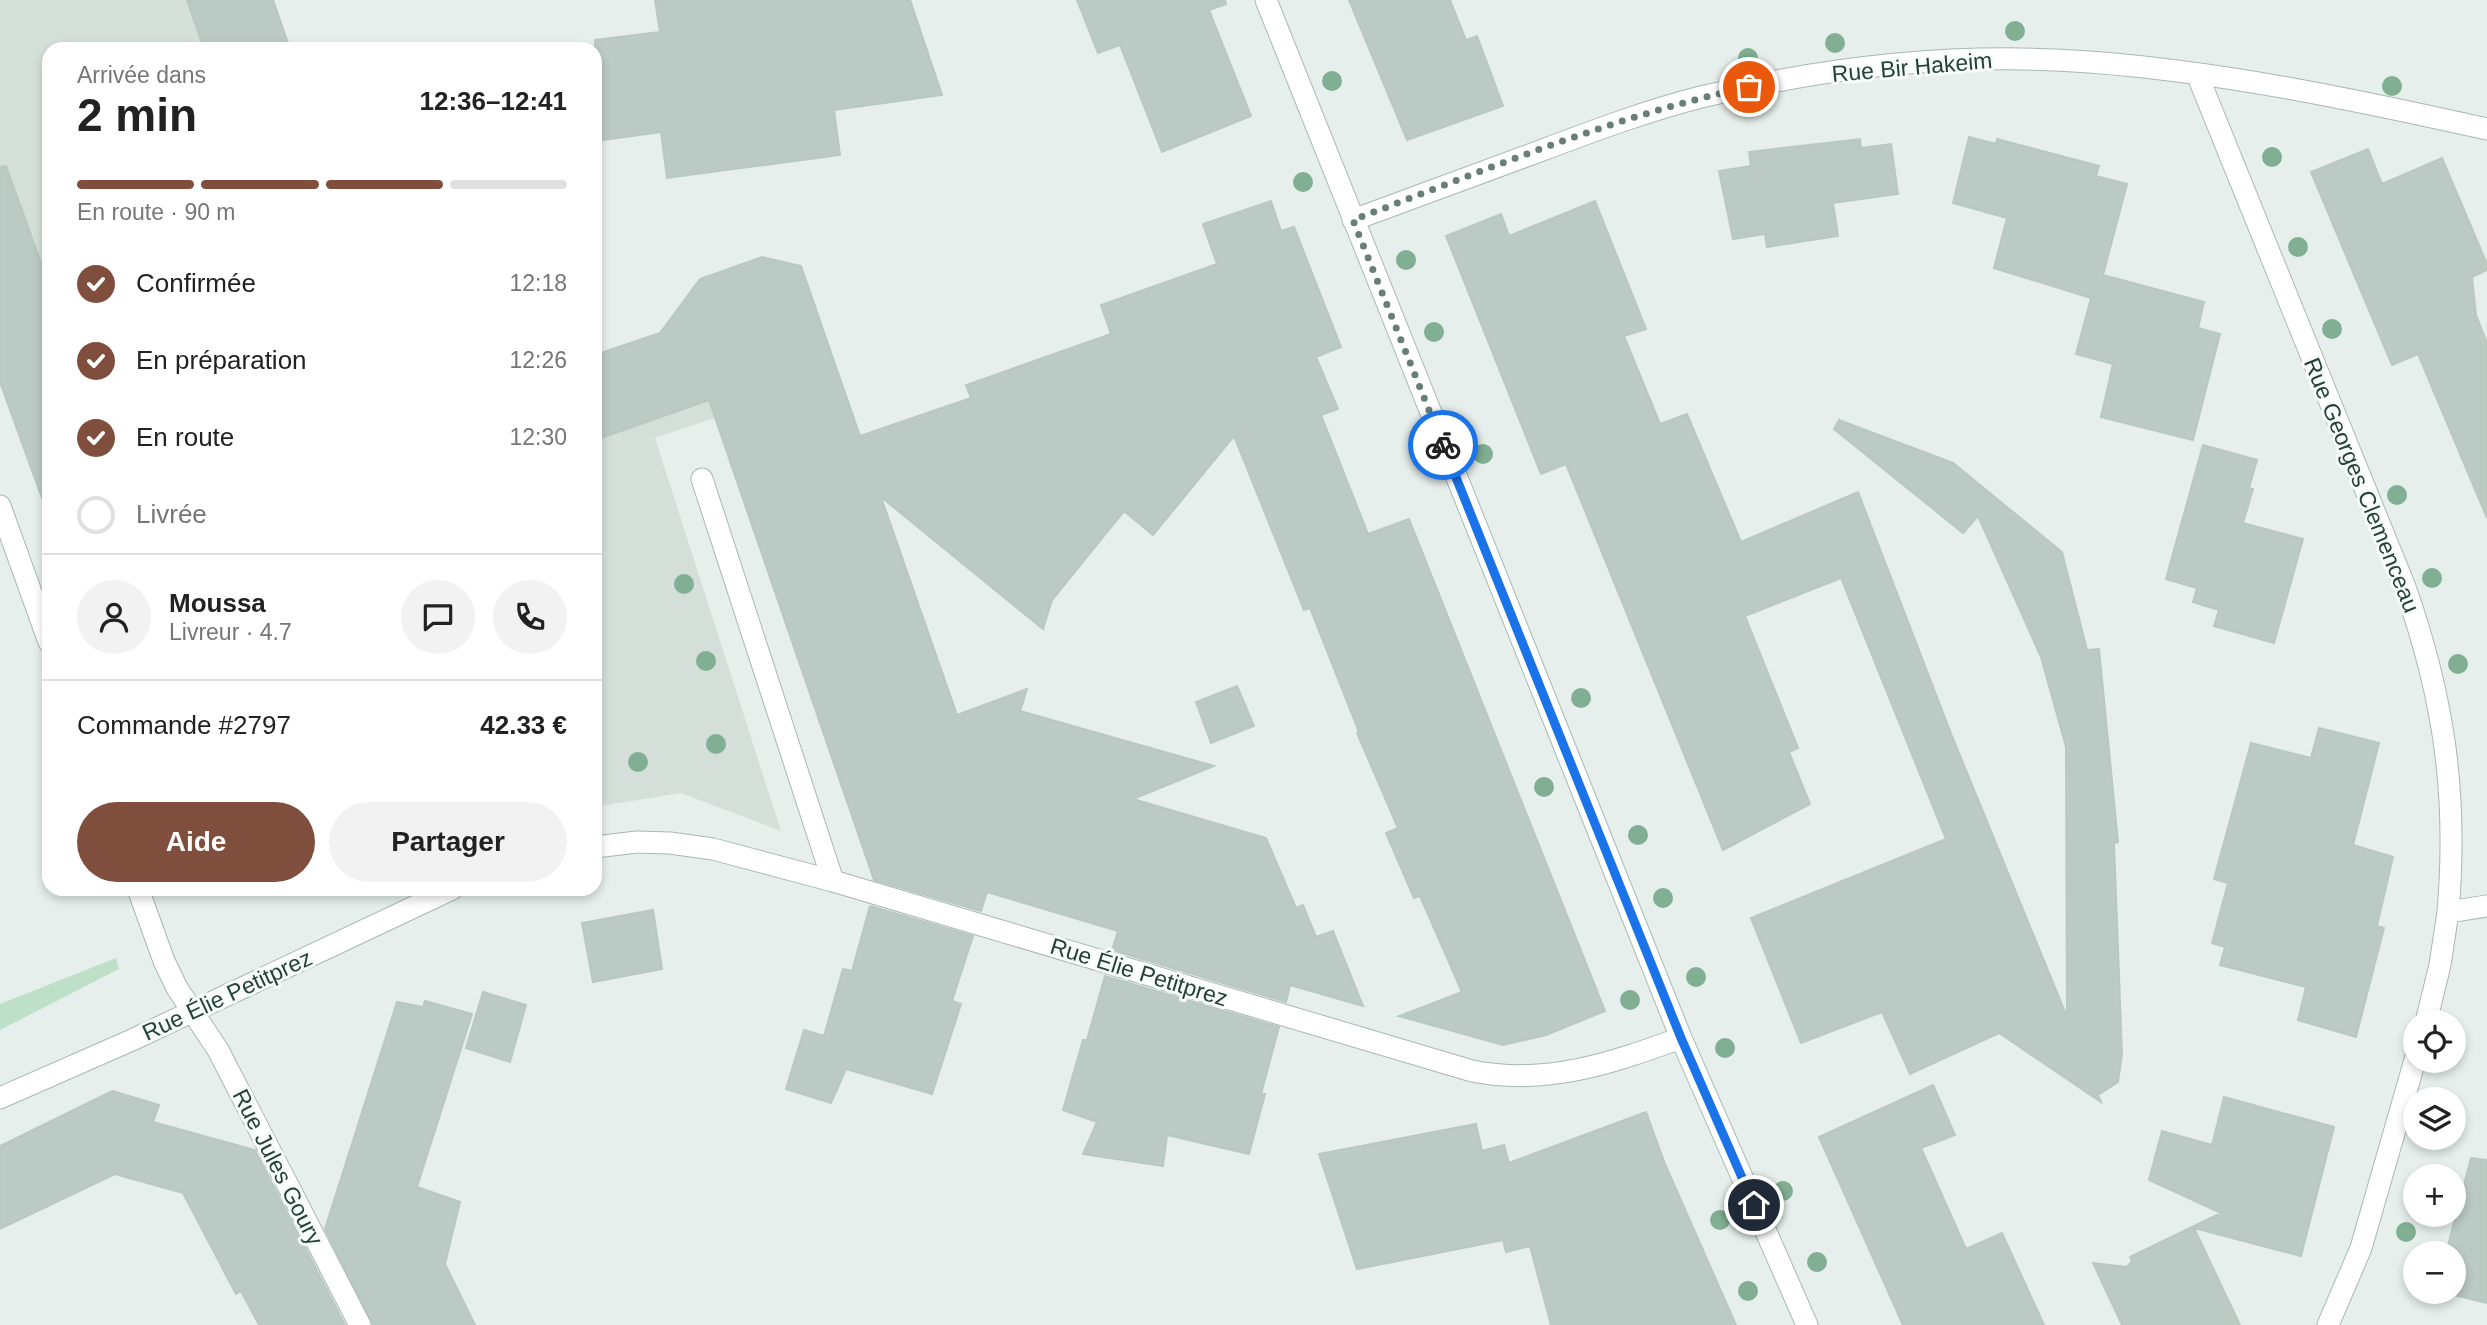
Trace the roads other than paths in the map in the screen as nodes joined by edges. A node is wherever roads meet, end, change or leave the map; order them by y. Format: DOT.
graph roads {
  1 [pos="1266,0"];
  2 [pos="2197,75"];
  3 [pos="2487,129"];
  4 [pos="1353,220"];
  5 [pos="702,479"];
  6 [pos="0,506"];
  7 [pos="42,623"];
  8 [pos="602,846"];
  9 [pos="833,881"];
  10 [pos="141,896"];
  11 [pos="437,896"];
  12 [pos="2487,906"];
  13 [pos="2448,912"];
  14 [pos="2429,1010"];
  15 [pos="191,1011"];
  16 [pos="1681,1038"];
  17 [pos="2411,1073"];
  18 [pos="0,1098"];
  19 [pos="360,1325"];
  20 [pos="1807,1325"];
  21 [pos="2328,1325"];
  1 -- 4 [label="street"];
  2 -- 3 [label="street, Rue Bir Hakeim"];
  2 -- 4 [label="street, Rue Bir Hakeim"];
  2 -- 13 [label="street, Rue Georges Clemenceau"];
  4 -- 16 [label="street"];
  5 -- 9 [label="street"];
  6 -- 7 [label="street"];
  8 -- 9 [label="street, Rue Élie Petitprez"];
  9 -- 16 [label="street, Rue Élie Petitprez"];
  10 -- 15 [label="street, Rue Jules Goury"];
  11 -- 15 [label="street, Rue Élie Petitprez"];
  12 -- 13 [label="street"];
  13 -- 14 [label="street, Rue Georges Clemenceau"];
  15 -- 18 [label="street, Rue Élie Petitprez"];
  15 -- 19 [label="street, Rue Jules Goury"];
  16 -- 20 [label="street"];
  17 -- 21 [label="street"];
}
